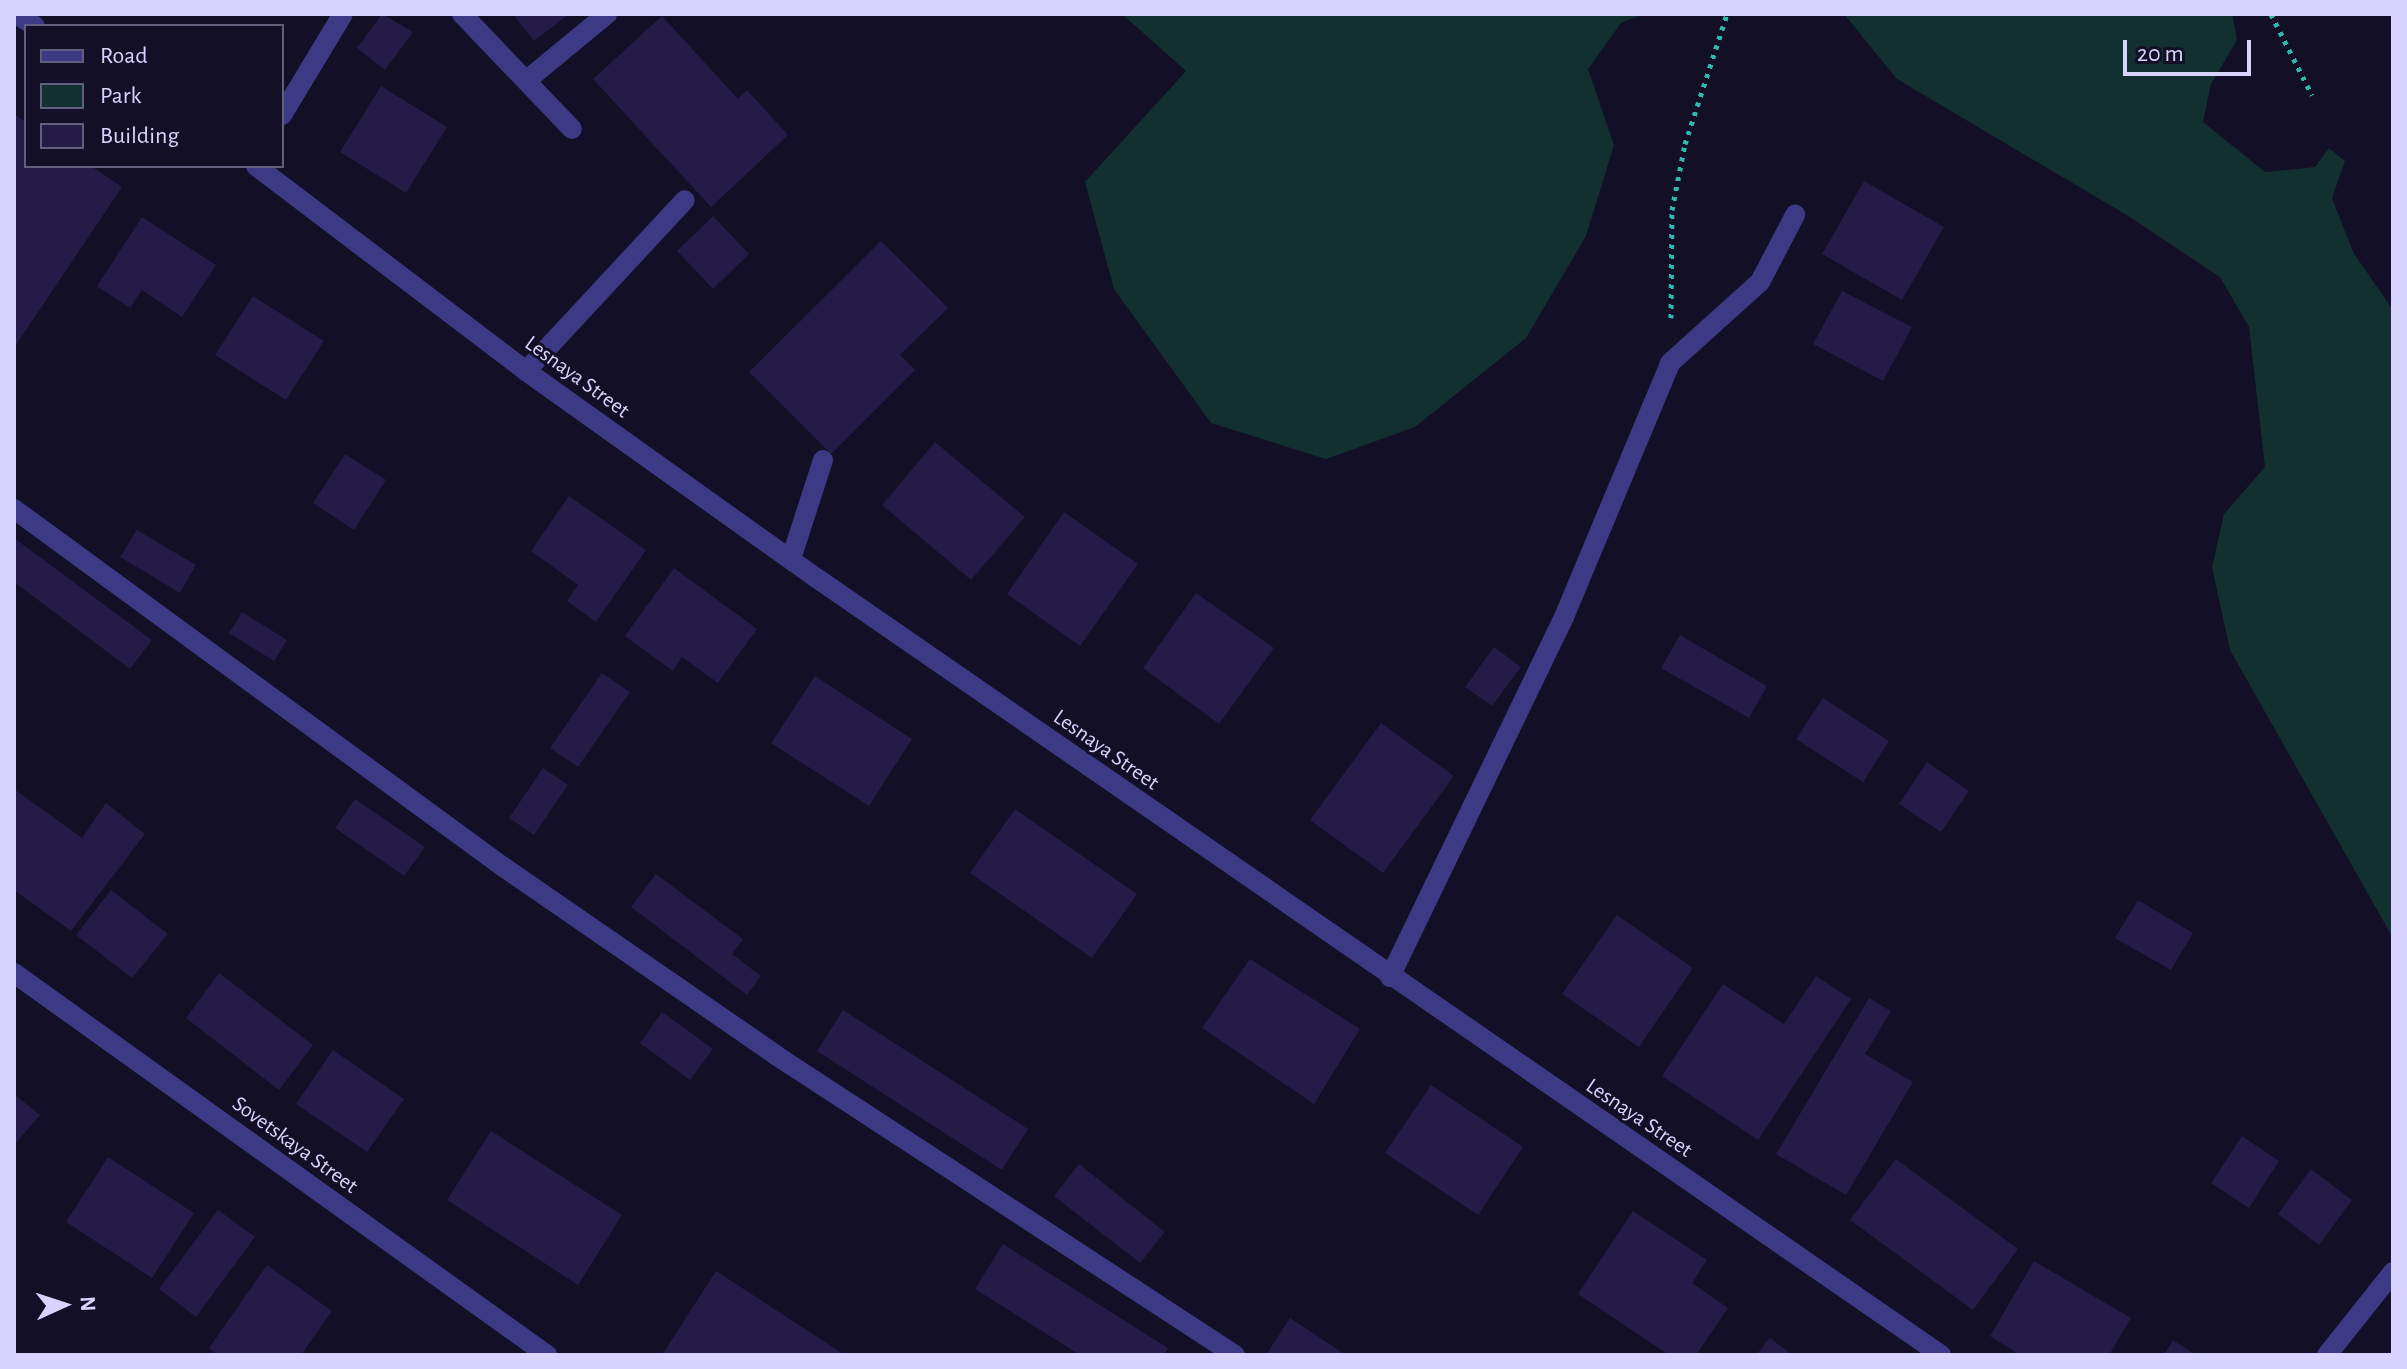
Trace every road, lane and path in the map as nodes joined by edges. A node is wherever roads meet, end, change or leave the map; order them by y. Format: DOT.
graph roads {
  1 [pos="343,14"];
  2 [pos="462,14"];
  3 [pos="607,14"];
  4 [pos="1727,14"];
  5 [pos="2271,14"];
  6 [pos="527,80"];
  7 [pos="2312,95"];
  8 [pos="284,112"];
  9 [pos="572,129"];
  10 [pos="259,168"];
  11 [pos="685,200"];
  12 [pos="1795,215"];
  13 [pos="1670,363"];
  14 [pos="526,371"];
  15 [pos="823,460"];
  16 [pos="14,509"];
  17 [pos="791,559"];
  18 [pos="14,973"];
  19 [pos="1390,977"];
  20 [pos="2393,1272"];
  21 [pos="547,1355"];
  22 [pos="1235,1355"];
  23 [pos="1941,1355"];
  24 [pos="2327,1355"];
  1 -- 8 [label="street"];
  2 -- 6 [label="street"];
  3 -- 6 [label="street"];
  4 -- 13 [label="path"];
  5 -- 7 [label="path"];
  6 -- 9 [label="street"];
  10 -- 14 [label="street, Lesnaya Street"];
  11 -- 14 [label="street"];
  12 -- 13 [label="street"];
  13 -- 19 [label="street"];
  14 -- 17 [label="street, Lesnaya Street"];
  15 -- 17 [label="street"];
  16 -- 22 [label="street"];
  17 -- 19 [label="street, Lesnaya Street"];
  18 -- 21 [label="street, Sovetskaya Street"];
  19 -- 23 [label="street, Lesnaya Street"];
  20 -- 24 [label="street"];
}
